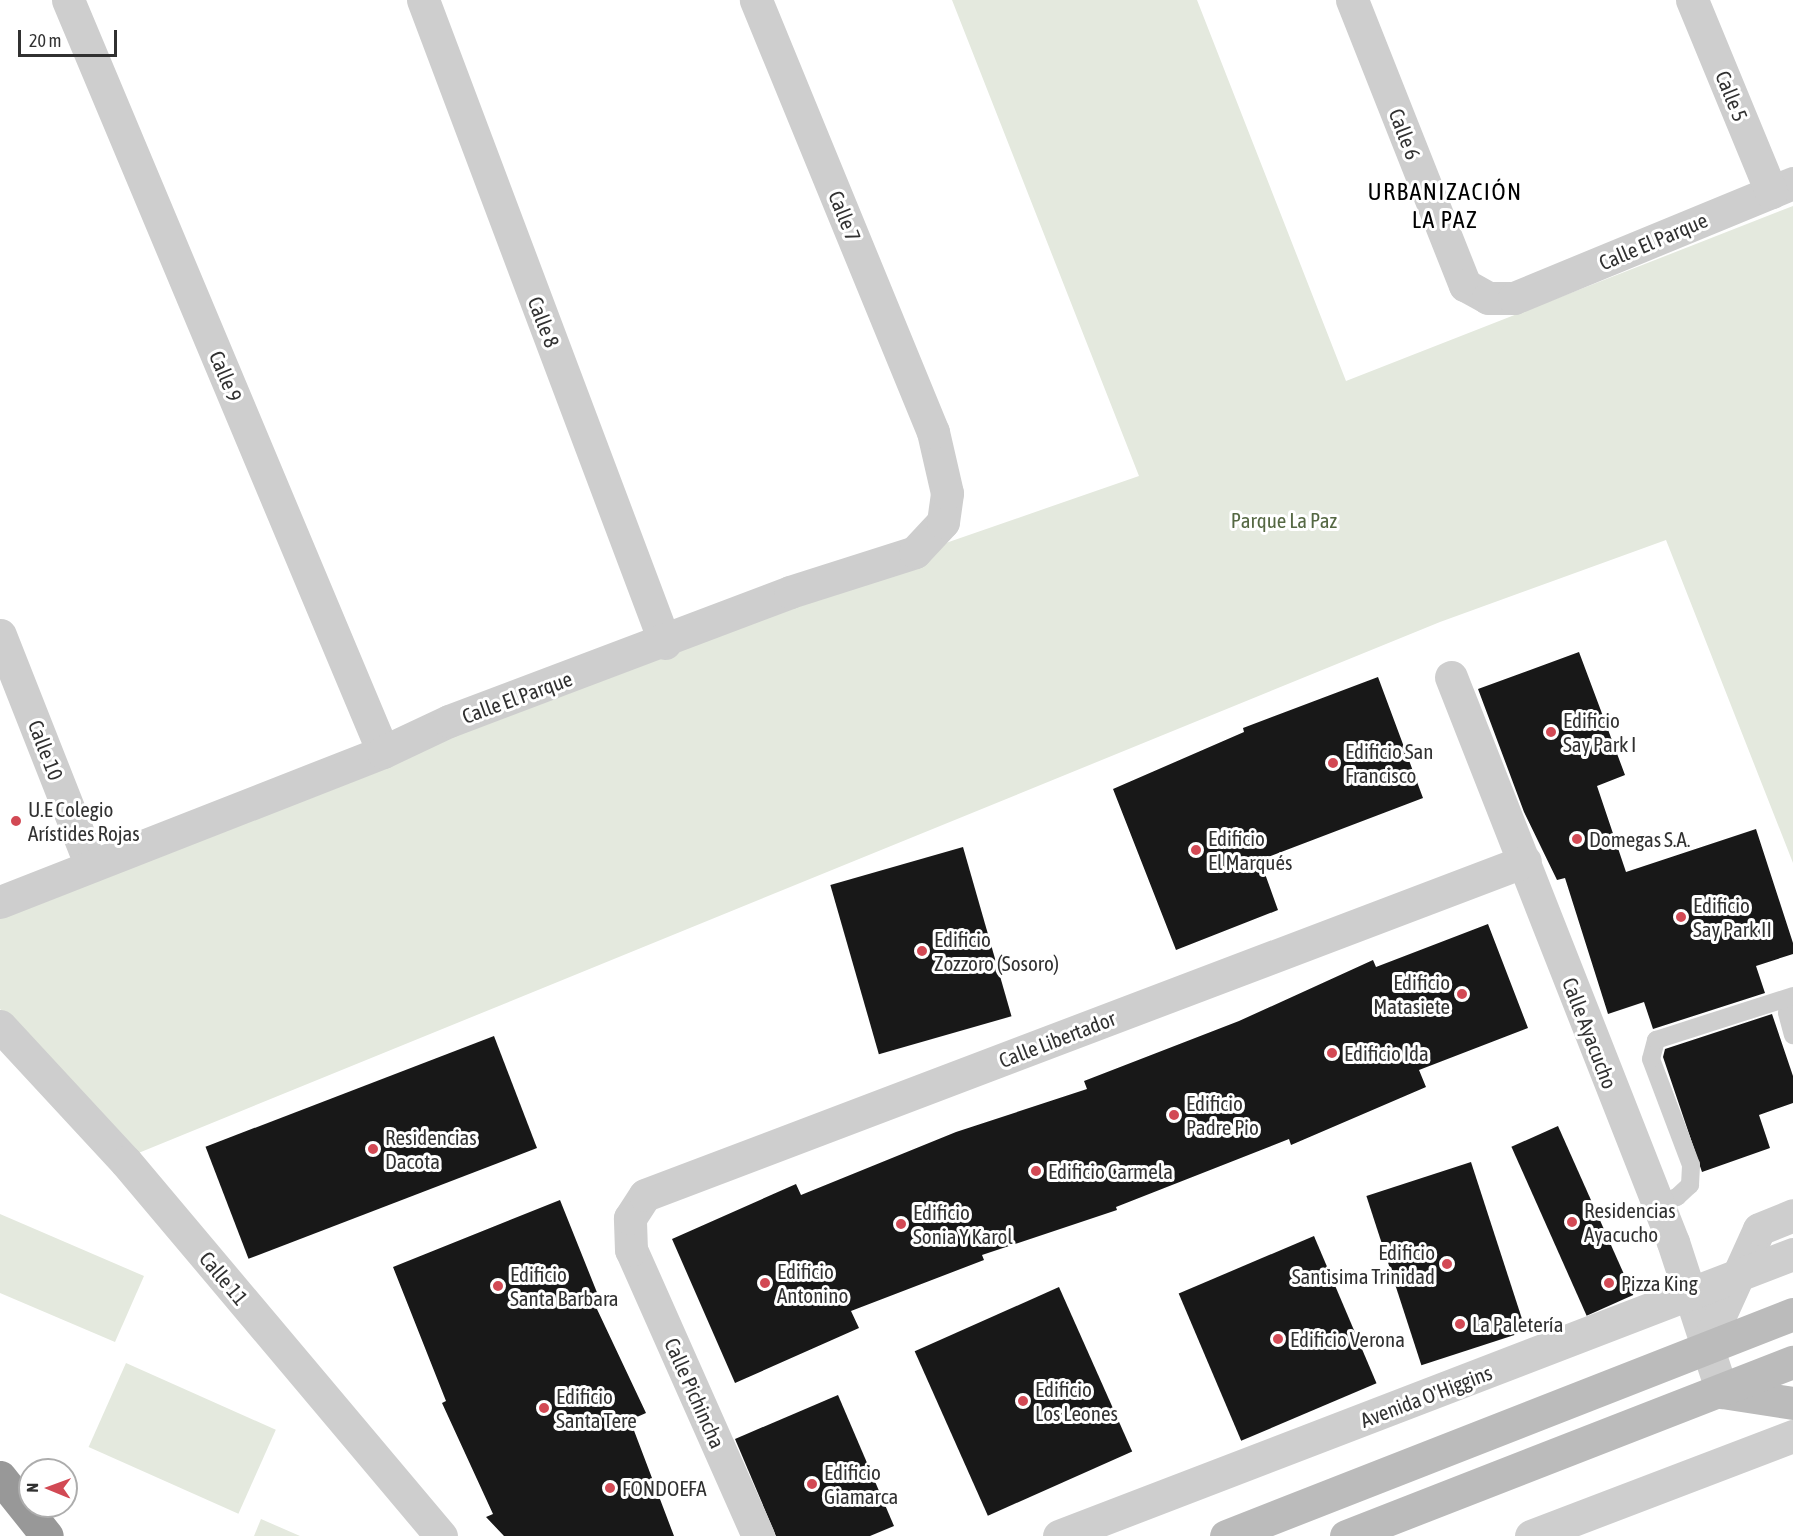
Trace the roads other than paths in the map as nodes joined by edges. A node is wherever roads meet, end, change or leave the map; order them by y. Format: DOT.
graph roads {
  1 [pos="68,0"];
  2 [pos="423,0"];
  3 [pos="756,0"];
  4 [pos="1352,0"];
  5 [pos="1692,0"];
  6 [pos="1782,188"];
  7 [pos="1514,298"];
  8 [pos="933,432"];
  9 [pos="0,635"];
  10 [pos="664,643"];
  11 [pos="1451,677"];
  12 [pos="383,752"];
  13 [pos="1525,861"];
  14 [pos="91,866"];
  15 [pos="0,902"];
  16 [pos="1793,996"];
  17 [pos="0,1026"];
  18 [pos="1656,1205"];
  19 [pos="1793,1215"];
  20 [pos="632,1250"];
  21 [pos="1793,1254"];
  22 [pos="1735,1276"];
  23 [pos="1690,1292"];
  24 [pos="1793,1314"];
  25 [pos="1706,1346"];
  26 [pos="1793,1362"];
  27 [pos="1722,1392"];
  28 [pos="1793,1403"];
  29 [pos="1793,1436"];
  30 [pos="0,1477"];
  31 [pos="47,1536"];
  32 [pos="441,1536"];
  33 [pos="758,1536"];
  34 [pos="1059,1536"];
  35 [pos="1226,1536"];
  36 [pos="1346,1536"];
  37 [pos="1531,1536"];
  1 -- 12 [label="street, Calle 9"];
  2 -- 10 [label="street, Calle 8"];
  3 -- 8 [label="street, Calle 7"];
  4 -- 7 [label="street, Calle 6"];
  5 -- 6 [label="street, Calle 5"];
  6 -- 7 [label="street, Calle El Parque"];
  8 -- 10 [label="street, Calle El Parque"];
  9 -- 14 [label="street, Calle 10"];
  10 -- 12 [label="street, Calle El Parque"];
  11 -- 13 [label="street, Calle Ayacucho"];
  12 -- 14 [label="street, Calle El Parque"];
  13 -- 18 [label="street, Calle Ayacucho"];
  13 -- 20 [label="street, Calle Libertador"];
  14 -- 15 [label="street, Calle El Parque"];
  16 -- 18 [label="lane"];
  17 -- 32 [label="street, Calle 11"];
  18 -- 23 [label="street, Calle Ayacucho"];
  19 -- 22 [label="street"];
  20 -- 33 [label="street, Calle Pichincha"];
  21 -- 22 [label="street, Avenida O'Higgins"];
  22 -- 23 [label="street, Avenida O'Higgins"];
  22 -- 25 [label="street"];
  23 -- 25 [label="street, Calle Ayacucho"];
  23 -- 34 [label="street, Avenida O'Higgins"];
  24 -- 25 [label="main road"];
  25 -- 27 [label="street, Calle Ayacucho"];
  25 -- 35 [label="main road"];
  26 -- 27 [label="main road"];
  27 -- 28 [label="main road"];
  27 -- 36 [label="main road"];
  29 -- 37 [label="street"];
  30 -- 31 [label="highway"];
}
